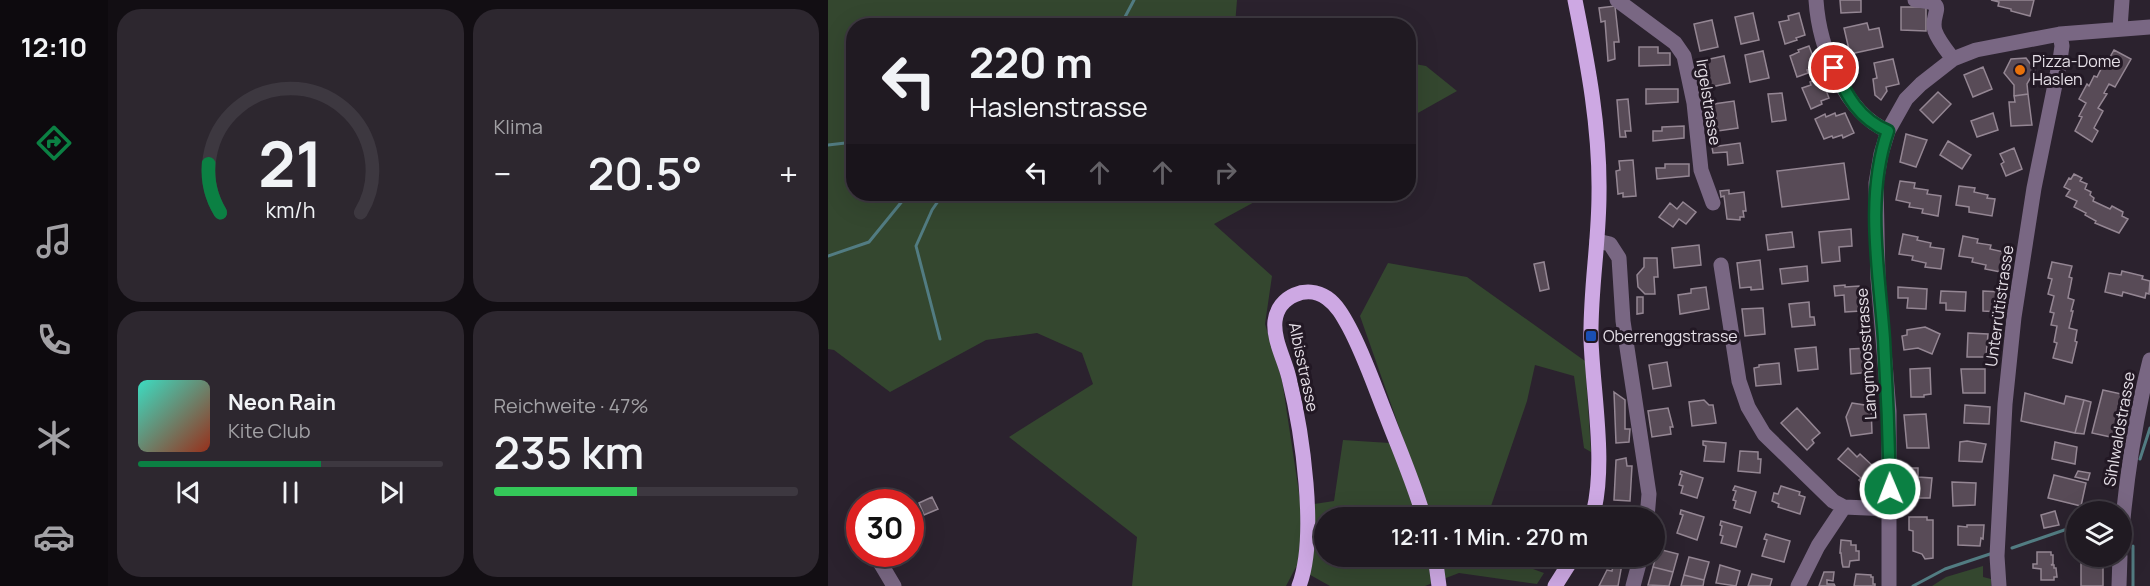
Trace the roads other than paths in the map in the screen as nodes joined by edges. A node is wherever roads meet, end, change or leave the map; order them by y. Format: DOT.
graph roads {
  1 [pos="1575,0"];
  2 [pos="1617,0"];
  3 [pos="1816,0"];
  4 [pos="1915,0"];
  5 [pos="2122,0"];
  6 [pos="2150,27"];
  7 [pos="2120,28"];
  8 [pos="2060,34"];
  9 [pos="1953,59"];
  10 [pos="1888,131"];
  11 [pos="1713,203"];
  12 [pos="1597,241"];
  13 [pos="1721,265"];
  14 [pos="2150,360"];
  15 [pos="2125,501"];
  16 [pos="1420,507"];
  17 [pos="1594,507"];
  18 [pos="1648,507"];
  19 [pos="1844,507"];
  20 [pos="1890,509"];
  21 [pos="883,567"];
  22 [pos="1436,567"];
  23 [pos="1567,567"];
  24 [pos="1638,567"];
  25 [pos="2120,567"];
  26 [pos="894,586"];
  27 [pos="1299,586"];
  28 [pos="1439,586"];
  29 [pos="1555,586"];
  30 [pos="1633,586"];
  31 [pos="1798,586"];
  32 [pos="1889,586"];
  33 [pos="1999,586"];
  34 [pos="2119,586"];
  1 -- 12 [label="main road"];
  2 -- 11 [label="street, Irgelstrasse"];
  3 -- 10 [label="street"];
  4 -- 9 [label="street"];
  5 -- 7 [label="street"];
  6 -- 7 [label="street, Langmoosstrasse"];
  7 -- 8 [label="street, Langmoosstrasse"];
  8 -- 9 [label="street, Langmoosstrasse"];
  8 -- 33 [label="street, Unterrütistrasse"];
  9 -- 10 [label="street, Langmoosstrasse"];
  10 -- 20 [label="street, Langmoosstrasse"];
  12 -- 17 [label="main road"];
  12 -- 18 [label="street"];
  13 -- 19 [label="street"];
  14 -- 15 [label="street, Sihlwaldstrasse"];
  16 -- 27 [label="main road, Albisstrasse"];
  19 -- 20 [label="street"];
  19 -- 31 [label="street"];
  20 -- 32 [label="street, Langmoosstrasse"];
  21 -- 26 [label="street"];
  22 -- 28 [label="main road"];
  23 -- 29 [label="main road"];
  24 -- 30 [label="street"];
  25 -- 34 [label="street"];
}
